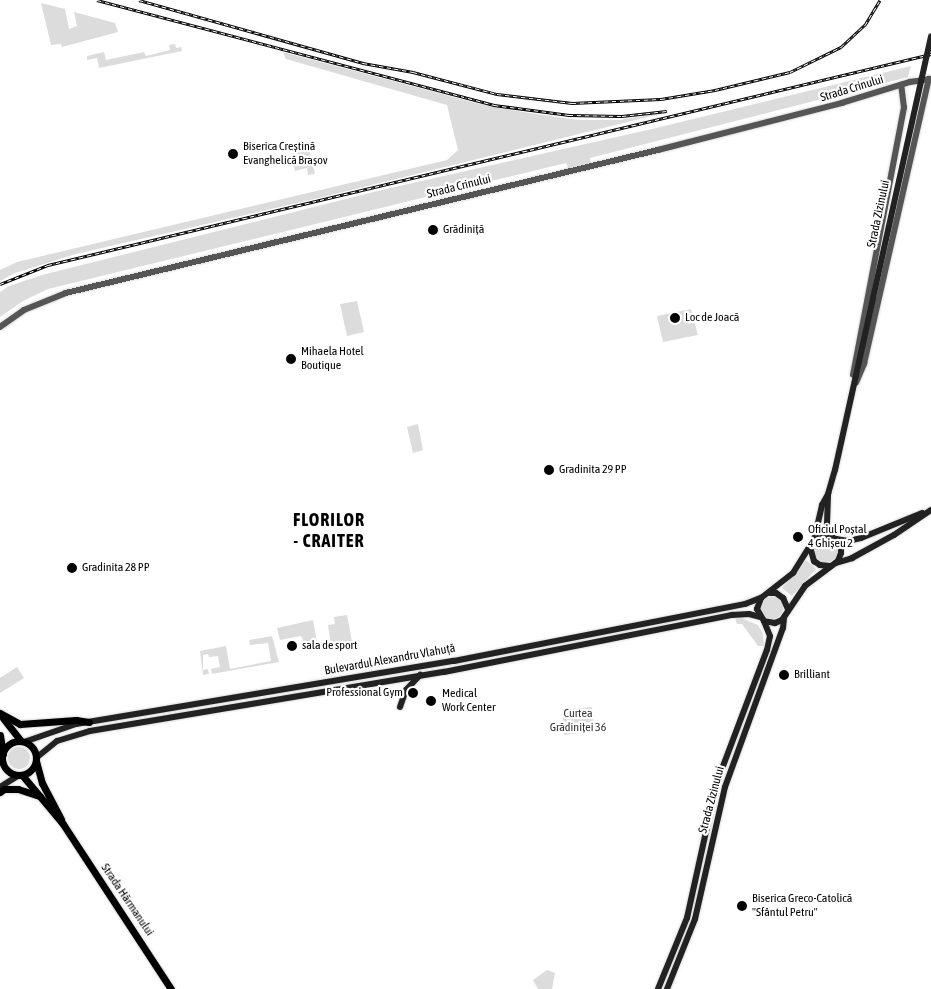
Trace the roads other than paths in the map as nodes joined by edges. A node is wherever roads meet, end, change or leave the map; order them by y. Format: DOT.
graph roads {
  1 [pos="931,36"];
  2 [pos="930,79"];
  3 [pos="901,85"];
  4 [pos="0,327"];
  5 [pos="851,398"];
  6 [pos="828,494"];
  7 [pos="929,511"];
  8 [pos="834,537"];
  9 [pos="812,543"];
  10 [pos="832,564"];
  11 [pos="770,593"];
  12 [pos="761,598"];
  13 [pos="788,609"];
  14 [pos="784,618"];
  15 [pos="762,619"];
  16 [pos="420,675"];
  17 [pos="400,707"];
  18 [pos="0,714"];
  19 [pos="89,722"];
  20 [pos="0,736"];
  21 [pos="22,742"];
  22 [pos="2,759"];
  23 [pos="36,760"];
  24 [pos="20,775"];
  25 [pos="0,787"];
  26 [pos="0,792"];
  27 [pos="40,796"];
  28 [pos="63,824"];
  29 [pos="171,989"];
  30 [pos="658,989"];
  31 [pos="667,989"];
  1 -- 5 [label="main road, Strada Zizinului, bridge"];
  2 -- 3 [label="street, Strada Crinului"];
  2 -- 5 [label="street, Strada Zizinului"];
  3 -- 4 [label="street, Strada Crinului"];
  3 -- 5 [label="street, Strada Zizinului"];
  5 -- 6 [label="main road, Strada Zizinului"];
  6 -- 8 [label="main road, Strada Zizinului"];
  6 -- 9 [label="main road, Strada Zizinului"];
  7 -- 8 [label="main road"];
  7 -- 10 [label="main road"];
  8 -- 9 [label="main road"];
  8 -- 10 [label="main road"];
  9 -- 10 [label="main road"];
  9 -- 11 [label="main road"];
  10 -- 13 [label="main road"];
  11 -- 12 [label="main road"];
  11 -- 13 [label="main road"];
  12 -- 15 [label="main road"];
  12 -- 19 [label="main road, Bulevardul Alexandru Vlahuță"];
  13 -- 14 [label="main road"];
  14 -- 15 [label="main road"];
  14 -- 31 [label="main road, Strada Zizinului"];
  15 -- 16 [label="main road, Bulevardul Alexandru Vlahuță"];
  15 -- 30 [label="main road, Strada Zizinului"];
  16 -- 17 [label="main road"];
  16 -- 23 [label="main road, Bulevardul Alexandru Vlahuță"];
  18 -- 19 [label="main road"];
  18 -- 21 [label="main road"];
  19 -- 21 [label="main road, Bulevardul Alexandru Vlahuță"];
  20 -- 22 [label="main road"];
  21 -- 22 [label="main road"];
  21 -- 23 [label="main road"];
  22 -- 24 [label="main road"];
  23 -- 24 [label="main road"];
  23 -- 28 [label="main road, Strada Hărmanului"];
  24 -- 25 [label="main road"];
  24 -- 27 [label="main road, Strada Hărmanului"];
  26 -- 27 [label="main road"];
  27 -- 28 [label="main road, Strada Hărmanului"];
  28 -- 29 [label="main road, Strada Hărmanului"];
}
